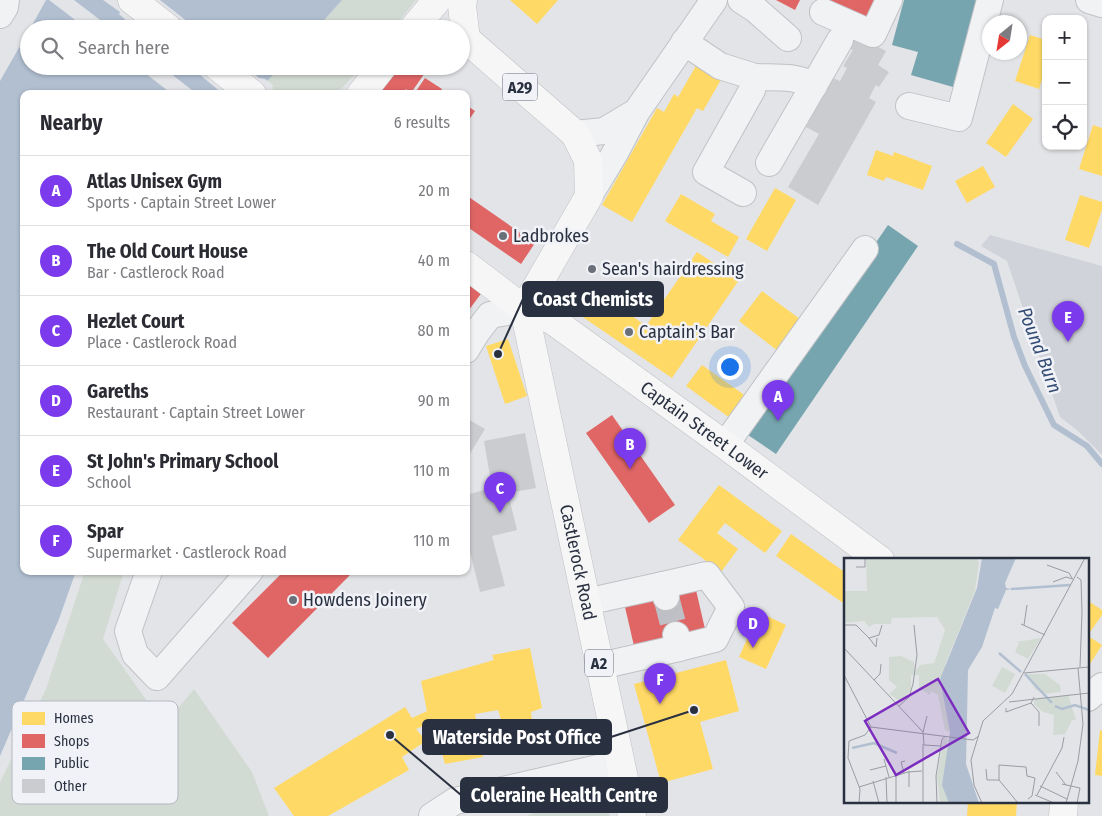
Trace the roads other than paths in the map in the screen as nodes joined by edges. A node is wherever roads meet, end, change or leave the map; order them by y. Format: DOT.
graph roads {
  1 [pos="6,0"];
  2 [pos="132,0"];
  3 [pos="438,0"];
  4 [pos="463,0"];
  5 [pos="714,0"];
  6 [pos="741,0"];
  7 [pos="889,0"];
  8 [pos="990,0"];
  9 [pos="1089,0"];
  10 [pos="1102,4"];
  11 [pos="823,12"];
  12 [pos="0,15"];
  13 [pos="158,20"];
  14 [pos="420,20"];
  15 [pos="463,20"];
  16 [pos="788,38"];
  17 [pos="840,40"];
  18 [pos="684,42"];
  19 [pos="470,44"];
  20 [pos="228,75"];
  21 [pos="376,75"];
  22 [pos="755,77"];
  23 [pos="814,86"];
  24 [pos="247,90"];
  25 [pos="364,90"];
  26 [pos="909,106"];
  27 [pos="637,111"];
  28 [pos="575,134"];
  29 [pos="769,163"];
  30 [pos="743,193"];
  31 [pos="589,196"];
  32 [pos="865,249"];
  33 [pos="470,268"];
  34 [pos="524,310"];
  35 [pos="470,343"];
  36 [pos="725,445"];
  37 [pos="877,558"];
  38 [pos="148,575"];
  39 [pos="246,575"];
  40 [pos="586,602"];
  41 [pos="600,666"];
  42 [pos="1102,686"];
  43 [pos="1090,696"];
  44 [pos="620,762"];
  45 [pos="432,816"];
  46 [pos="632,816"];
  1 -- 12 [label="street"];
  2 -- 13 [label="main road"];
  3 -- 14 [label="main road"];
  4 -- 15 [label="main road, A29"];
  5 -- 18 [label="street"];
  6 -- 16 [label="street"];
  7 -- 11 [label="street"];
  8 -- 26 [label="street"];
  9 -- 10 [label="street"];
  17 -- 23 [label="street"];
  18 -- 22 [label="street"];
  18 -- 27 [label="street"];
  19 -- 28 [label="main road, A29"];
  20 -- 24 [label="main road"];
  21 -- 25 [label="main road"];
  22 -- 23 [label="street"];
  22 -- 30 [label="street"];
  23 -- 29 [label="street"];
  27 -- 28 [label="street"];
  27 -- 31 [label="street"];
  28 -- 31 [label="main road, A29"];
  31 -- 34 [label="main road"];
  32 -- 36 [label="street"];
  33 -- 34 [label="main road, Captain Street Lower"];
  34 -- 35 [label="street"];
  34 -- 36 [label="main road, Captain Street Lower"];
  34 -- 40 [label="main road, Castlerock Road / A2"];
  36 -- 37 [label="main road, Captain Street Lower"];
  38 -- 39 [label="street"];
  40 -- 41 [label="main road, Castlerock Road / A2"];
  40 -- 41 [label="street"];
  41 -- 44 [label="main road, Castlerock Road / A2"];
  42 -- 43 [label="street"];
  44 -- 45 [label="street"];
  44 -- 46 [label="main road, Castlerock Road / A2"];
}
